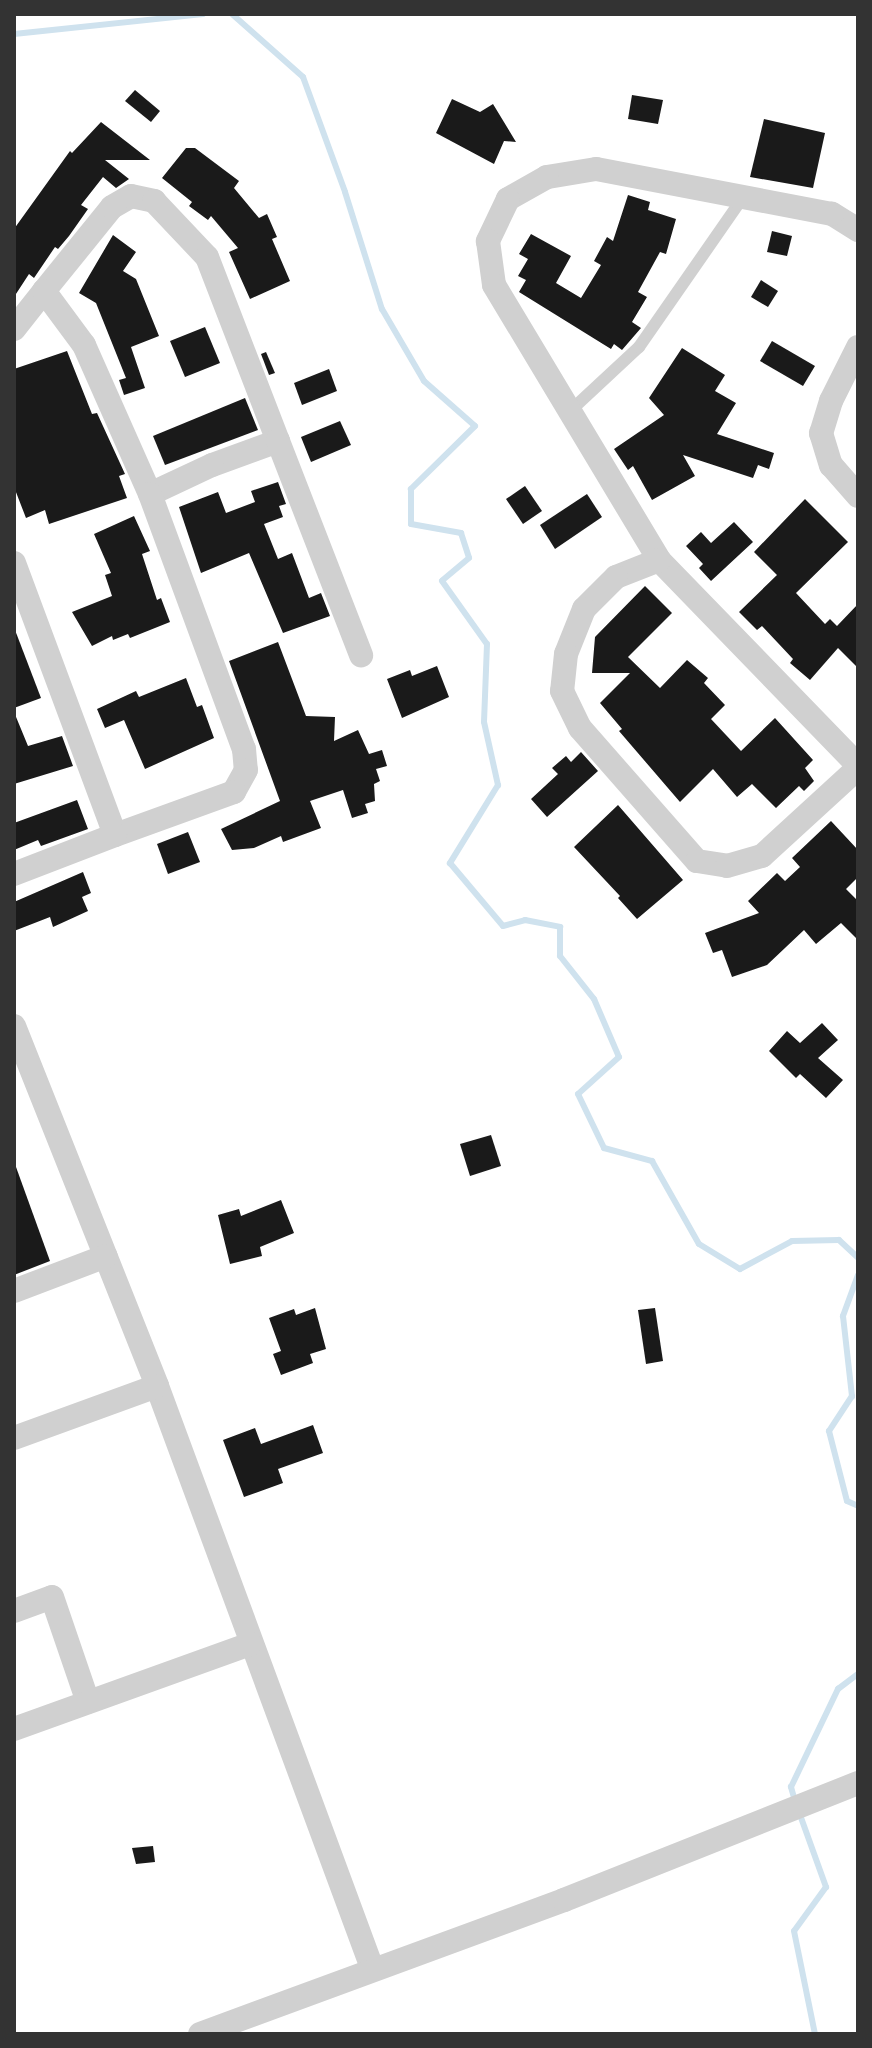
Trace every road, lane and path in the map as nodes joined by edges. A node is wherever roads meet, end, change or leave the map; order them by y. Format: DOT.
graph roads {
  1 [pos="745,195"];
  2 [pos="858,230"];
  3 [pos="44,291"];
  4 [pos="14,329"];
  5 [pos="858,347"];
  6 [pos="568,413"];
  7 [pos="278,441"];
  8 [pos="150,494"];
  9 [pos="858,496"];
  10 [pos="659,560"];
  11 [pos="14,563"];
  12 [pos="361,655"];
  13 [pos="858,767"];
  14 [pos="115,835"];
  15 [pos="14,874"];
  16 [pos="14,1026"];
  17 [pos="106,1256"];
  18 [pos="14,1291"];
  19 [pos="157,1386"];
  20 [pos="14,1438"];
  21 [pos="14,1611"];
  22 [pos="250,1644"];
  23 [pos="88,1702"];
  24 [pos="14,1729"];
  25 [pos="858,1783"];
  26 [pos="372,1968"];
  27 [pos="200,2034"];
  1 -- 2 [label="street"];
  1 -- 6 [label="lane"];
  1 -- 6 [label="street"];
  3 -- 4 [label="street"];
  3 -- 7 [label="street"];
  3 -- 8 [label="street"];
  5 -- 9 [label="street"];
  6 -- 10 [label="street"];
  7 -- 8 [label="street"];
  7 -- 12 [label="street"];
  8 -- 14 [label="street"];
  10 -- 13 [label="street"];
  10 -- 13 [label="street"];
  11 -- 14 [label="street"];
  14 -- 15 [label="street"];
  16 -- 17 [label="street"];
  17 -- 18 [label="street"];
  17 -- 19 [label="street"];
  19 -- 20 [label="street"];
  19 -- 22 [label="street"];
  21 -- 23 [label="street"];
  22 -- 23 [label="street"];
  22 -- 26 [label="street"];
  23 -- 24 [label="street"];
  25 -- 26 [label="street"];
  26 -- 27 [label="street"];
}
